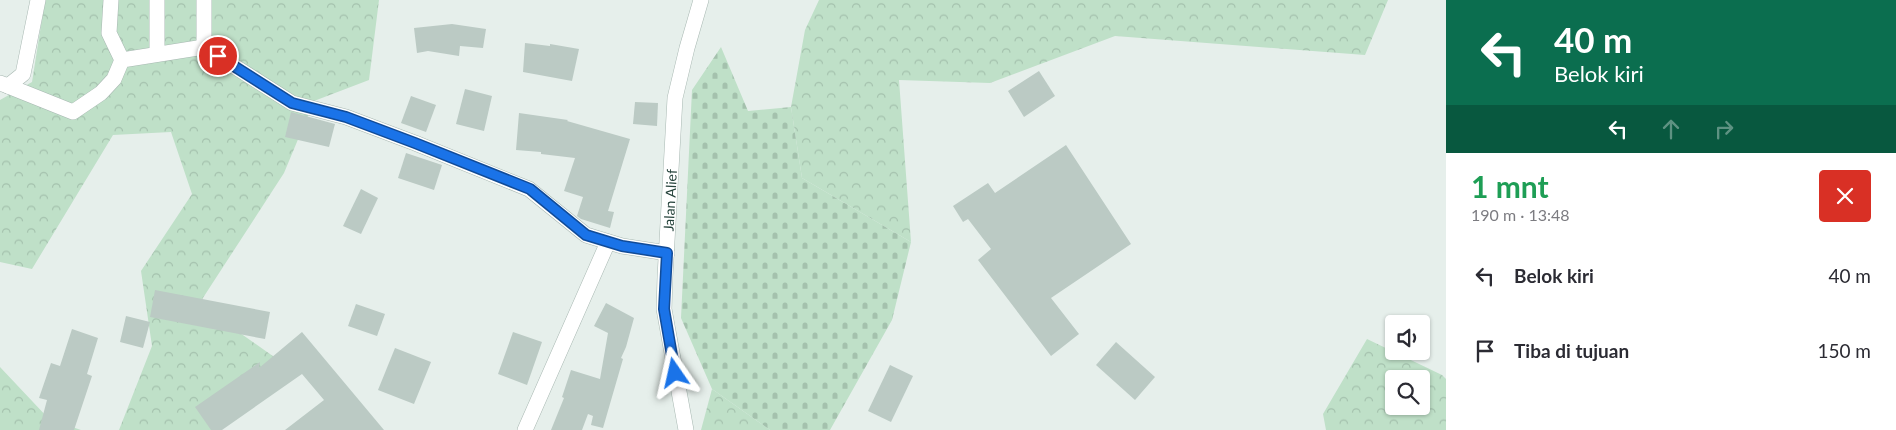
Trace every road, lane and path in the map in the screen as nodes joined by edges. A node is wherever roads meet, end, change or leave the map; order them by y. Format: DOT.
graph roads {
  1 [pos="38,0"];
  2 [pos="111,0"];
  3 [pos="157,0"];
  4 [pos="204,0"];
  5 [pos="701,0"];
  6 [pos="204,47"];
  7 [pos="157,54"];
  8 [pos="122,60"];
  9 [pos="4,84"];
  10 [pos="608,242"];
  11 [pos="667,253"];
  12 [pos="525,430"];
  13 [pos="686,430"];
  1 -- 9 [label="street"];
  2 -- 8 [label="street"];
  3 -- 7 [label="street"];
  4 -- 6 [label="street"];
  5 -- 11 [label="street, Jalan Alief"];
  6 -- 7 [label="street"];
  6 -- 10 [label="street"];
  7 -- 8 [label="street"];
  8 -- 9 [label="street"];
  10 -- 11 [label="street"];
  10 -- 12 [label="street"];
  11 -- 13 [label="street, Jalan Alief"];
}
